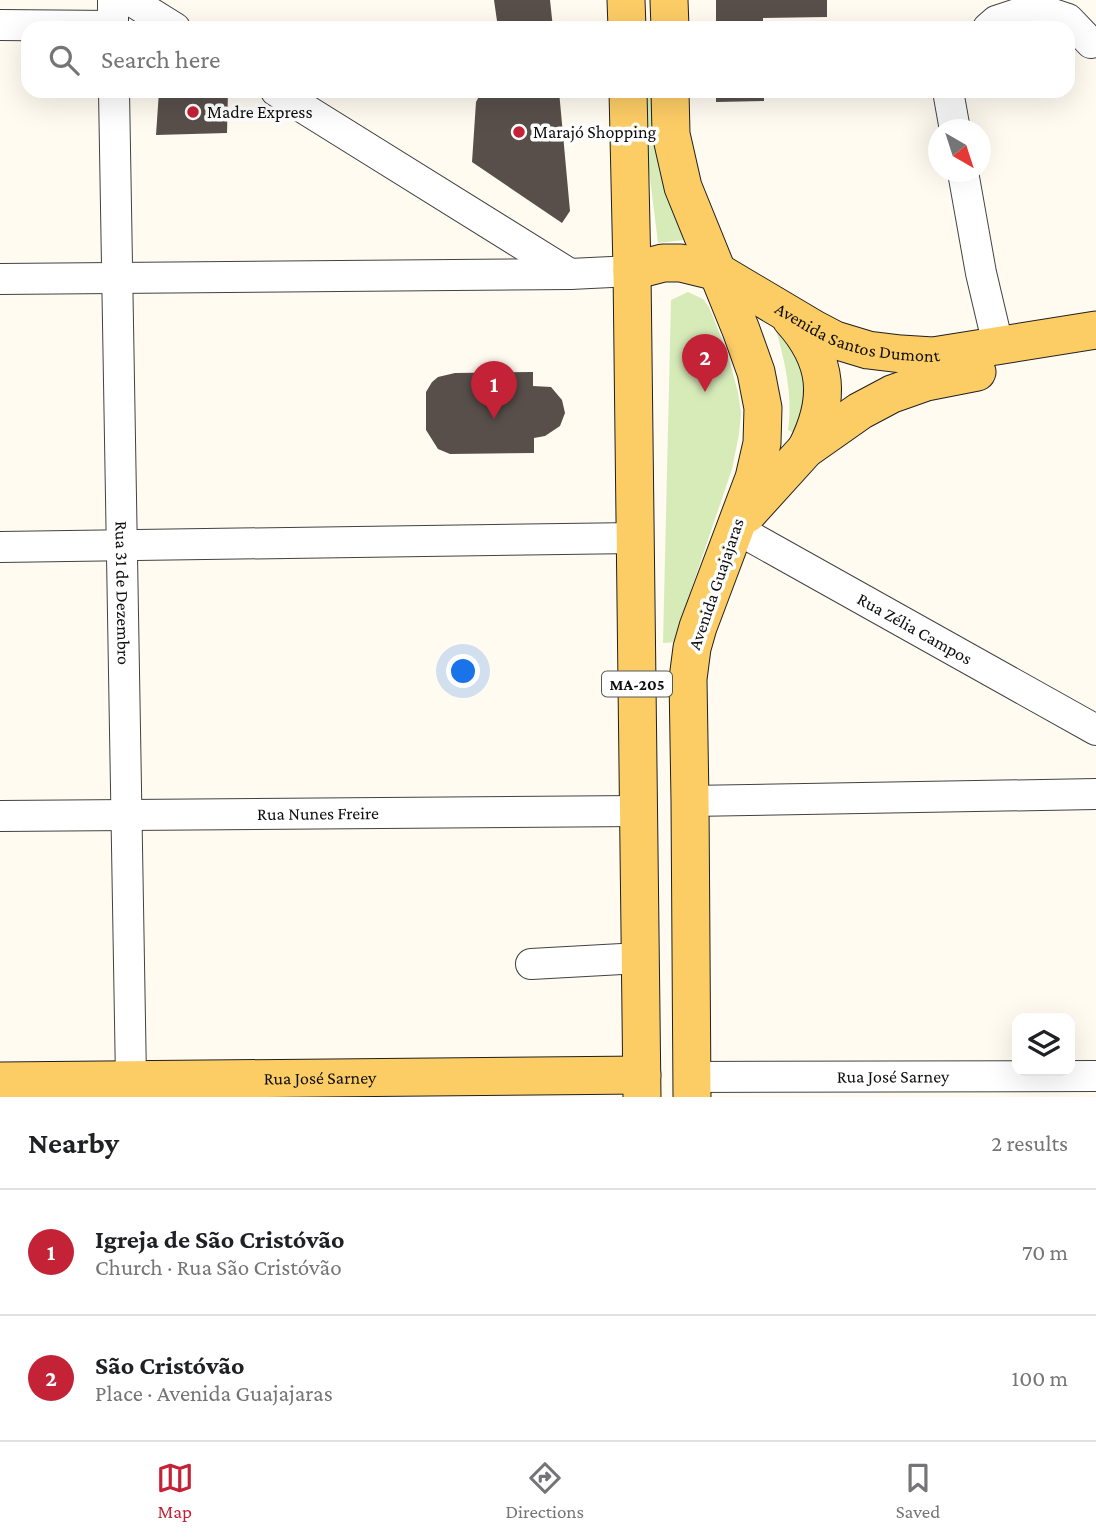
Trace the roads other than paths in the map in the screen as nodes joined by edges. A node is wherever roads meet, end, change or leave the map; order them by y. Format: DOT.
graph roads {
  1 [pos="130,0"];
  2 [pos="626,0"];
  3 [pos="669,0"];
  4 [pos="113,18"];
  5 [pos="65,21"];
  6 [pos="164,21"];
  7 [pos="626,21"];
  8 [pos="670,21"];
  9 [pos="996,21"];
  10 [pos="1070,21"];
  11 [pos="21,24"];
  12 [pos="0,25"];
  13 [pos="1075,26"];
  14 [pos="1091,43"];
  15 [pos="114,98"];
  16 [pos="287,98"];
  17 [pos="628,98"];
  18 [pos="670,98"];
  19 [pos="949,98"];
  20 [pos="953,119"];
  21 [pos="964,182"];
  22 [pos="632,271"];
  23 [pos="718,271"];
  24 [pos="570,274"];
  25 [pos="117,277"];
  26 [pos="0,279"];
  27 [pos="786,313"];
  28 [pos="1096,330"];
  29 [pos="998,345"];
  30 [pos="1096,353"];
  31 [pos="806,449"];
  32 [pos="735,528"];
  33 [pos="635,538"];
  34 [pos="122,545"];
  35 [pos="0,547"];
  36 [pos="1096,730"];
  37 [pos="1096,794"];
  38 [pos="691,801"];
  39 [pos="638,811"];
  40 [pos="127,815"];
  41 [pos="0,817"];
  42 [pos="640,958"];
  43 [pos="531,964"];
  44 [pos="1096,1076"];
  45 [pos="0,1081"];
  46 [pos="642,1086"];
  47 [pos="692,1087"];
  48 [pos="131,1088"];
  1 -- 6 [label="street"];
  2 -- 7 [label="main road"];
  3 -- 8 [label="main road"];
  4 -- 5 [label="street"];
  9 -- 10 [label="street"];
  11 -- 12 [label="street"];
  13 -- 14 [label="street"];
  15 -- 25 [label="street, Rua 31 de Dezembro"];
  16 -- 24 [label="street"];
  17 -- 22 [label="main road, MA-205"];
  18 -- 23 [label="main road, Avenida Guajajaras / MA-205"];
  19 -- 20 [label="street"];
  21 -- 29 [label="street"];
  22 -- 23 [label="main road, Avenida Santos Dumont"];
  22 -- 24 [label="street"];
  22 -- 33 [label="main road, MA-205"];
  23 -- 27 [label="main road, Avenida Santos Dumont"];
  23 -- 32 [label="main road, Avenida Guajajaras / MA-205"];
  24 -- 25 [label="street"];
  25 -- 26 [label="street"];
  25 -- 34 [label="street, Rua 31 de Dezembro"];
  27 -- 29 [label="main road, Avenida Santos Dumont"];
  27 -- 31 [label="main road"];
  28 -- 29 [label="main road, Avenida Santos Dumont"];
  30 -- 31 [label="main road, Avenida Santos Dumont / MA-205"];
  31 -- 32 [label="main road, Avenida Santos Dumont / MA-205"];
  32 -- 36 [label="street, Rua Zélia Campos"];
  32 -- 38 [label="main road, Avenida Guajajaras / MA-205"];
  33 -- 34 [label="street"];
  33 -- 39 [label="main road, MA-205"];
  34 -- 35 [label="street"];
  34 -- 40 [label="street, Rua 31 de Dezembro"];
  37 -- 38 [label="street"];
  38 -- 47 [label="main road, Avenida Guajajaras / MA-205"];
  39 -- 40 [label="street, Rua Nunes Freire"];
  39 -- 42 [label="main road, MA-205"];
  40 -- 41 [label="street, Rua Nunes Freire"];
  40 -- 48 [label="street, Rua 31 de Dezembro"];
  42 -- 43 [label="street"];
  42 -- 46 [label="main road, MA-205"];
  44 -- 47 [label="street, Rua José Sarney"];
  45 -- 48 [label="main road, Rua José Sarney"];
  46 -- 48 [label="main road, Rua José Sarney"];
}
